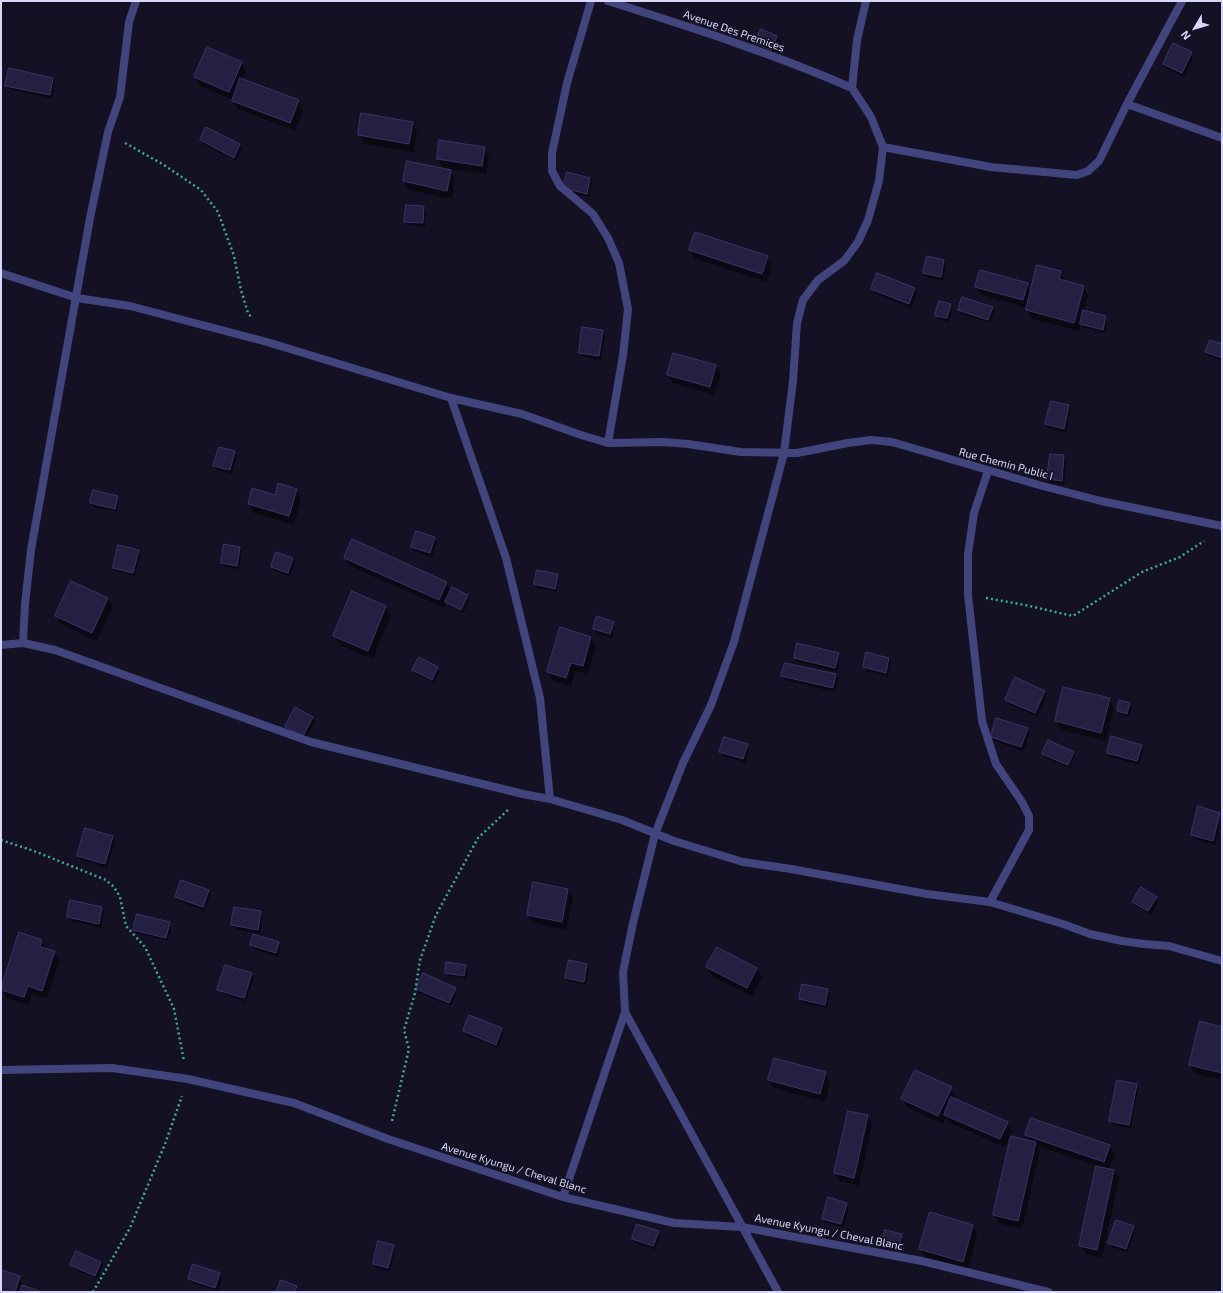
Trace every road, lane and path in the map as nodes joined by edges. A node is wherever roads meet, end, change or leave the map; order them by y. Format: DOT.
graph roads {
  1 [pos="136,1"];
  2 [pos="591,1"];
  3 [pos="608,1"];
  4 [pos="866,1"];
  5 [pos="1182,1"];
  6 [pos="852,88"];
  7 [pos="1126,104"];
  8 [pos="108,132"];
  9 [pos="1222,138"];
  10 [pos="883,147"];
  11 [pos="1,273"];
  12 [pos="77,298"];
  13 [pos="267,342"];
  14 [pos="451,398"];
  15 [pos="608,443"];
  16 [pos="784,453"];
  17 [pos="988,471"];
  18 [pos="1222,526"];
  19 [pos="1210,537"];
  20 [pos="968,595"];
  21 [pos="23,643"];
  22 [pos="1,645"];
  23 [pos="523,794"];
  24 [pos="550,799"];
  25 [pos="655,834"];
  26 [pos="1,840"];
  27 [pos="990,902"];
  28 [pos="1222,961"];
  29 [pos="625,1012"];
  30 [pos="1,1070"];
  31 [pos="188,1079"];
  32 [pos="388,1139"];
  33 [pos="563,1197"];
  34 [pos="742,1227"];
  35 [pos="93,1292"];
  36 [pos="778,1292"];
  37 [pos="1048,1292"];
  1 -- 8 [label="street"];
  2 -- 15 [label="street"];
  3 -- 6 [label="street, Avenue Des Premices"];
  4 -- 6 [label="street"];
  5 -- 7 [label="street"];
  6 -- 10 [label="street"];
  7 -- 9 [label="street"];
  7 -- 10 [label="street"];
  8 -- 12 [label="street"];
  8 -- 13 [label="path"];
  10 -- 16 [label="street"];
  11 -- 12 [label="street, Rue Chemin Public I"];
  12 -- 13 [label="street, Rue Chemin Public I"];
  12 -- 21 [label="street"];
  13 -- 14 [label="street, Rue Chemin Public I"];
  14 -- 15 [label="street, Rue Chemin Public I"];
  14 -- 24 [label="street"];
  15 -- 16 [label="street, Rue Chemin Public I"];
  16 -- 17 [label="street, Rue Chemin Public I"];
  16 -- 25 [label="street"];
  17 -- 18 [label="street, Rue Chemin Public I"];
  17 -- 20 [label="street"];
  19 -- 20 [label="path"];
  20 -- 27 [label="street"];
  21 -- 22 [label="street"];
  21 -- 23 [label="street"];
  23 -- 24 [label="street"];
  23 -- 32 [label="path"];
  24 -- 25 [label="street"];
  25 -- 27 [label="street"];
  25 -- 29 [label="street"];
  26 -- 31 [label="path"];
  27 -- 28 [label="street"];
  29 -- 33 [label="street"];
  29 -- 34 [label="street"];
  30 -- 31 [label="street, Avenue Kyungu / Cheval Blanc"];
  31 -- 32 [label="street, Avenue Kyungu / Cheval Blanc"];
  31 -- 35 [label="path"];
  32 -- 33 [label="street, Avenue Kyungu / Cheval Blanc"];
  33 -- 34 [label="street, Avenue Kyungu / Cheval Blanc"];
  34 -- 36 [label="street"];
  34 -- 37 [label="street, Avenue Kyungu / Cheval Blanc"];
}
